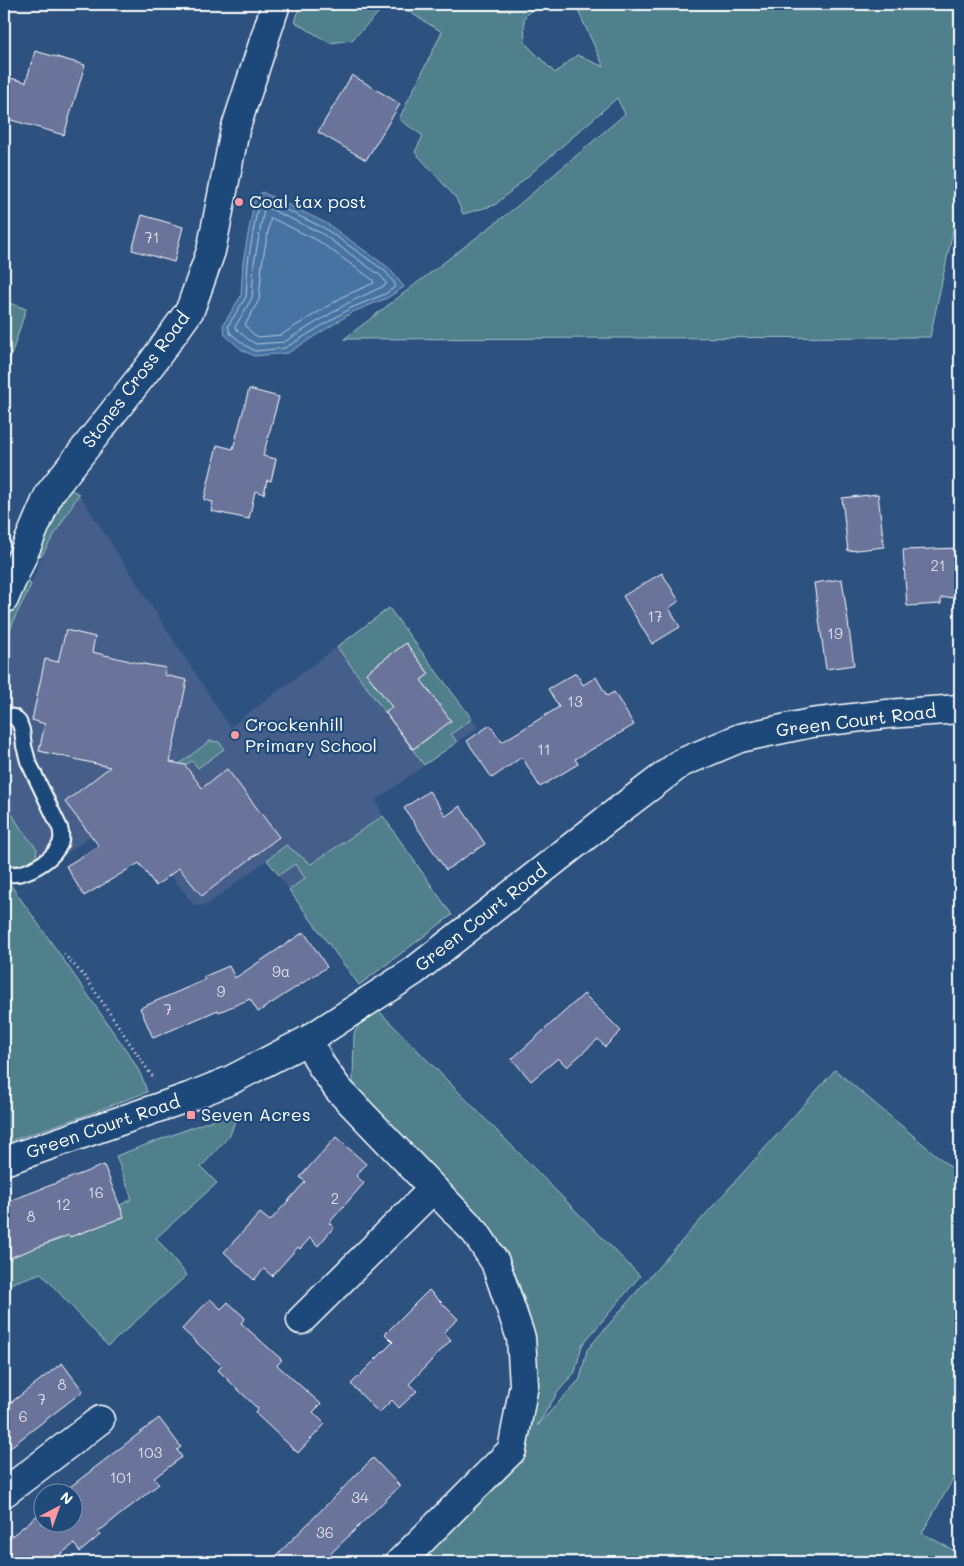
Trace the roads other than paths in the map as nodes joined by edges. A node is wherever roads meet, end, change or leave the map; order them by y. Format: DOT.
graph roads {
  1 [pos="276,4"];
  2 [pos="4,599"];
  3 [pos="960,709"];
  4 [pos="4,715"];
  5 [pos="10,874"];
  6 [pos="308,1040"];
  7 [pos="4,1161"];
  8 [pos="433,1189"];
  9 [pos="301,1320"];
  10 [pos="100,1420"];
  11 [pos="4,1493"];
  12 [pos="400,1562"];
  1 -- 2 [label="street, Stones Cross Road"];
  3 -- 6 [label="street, Green Court Road"];
  4 -- 5 [label="lane"];
  6 -- 7 [label="street, Green Court Road"];
  6 -- 8 [label="street"];
  8 -- 9 [label="street"];
  8 -- 12 [label="street"];
  10 -- 11 [label="street"];
}
